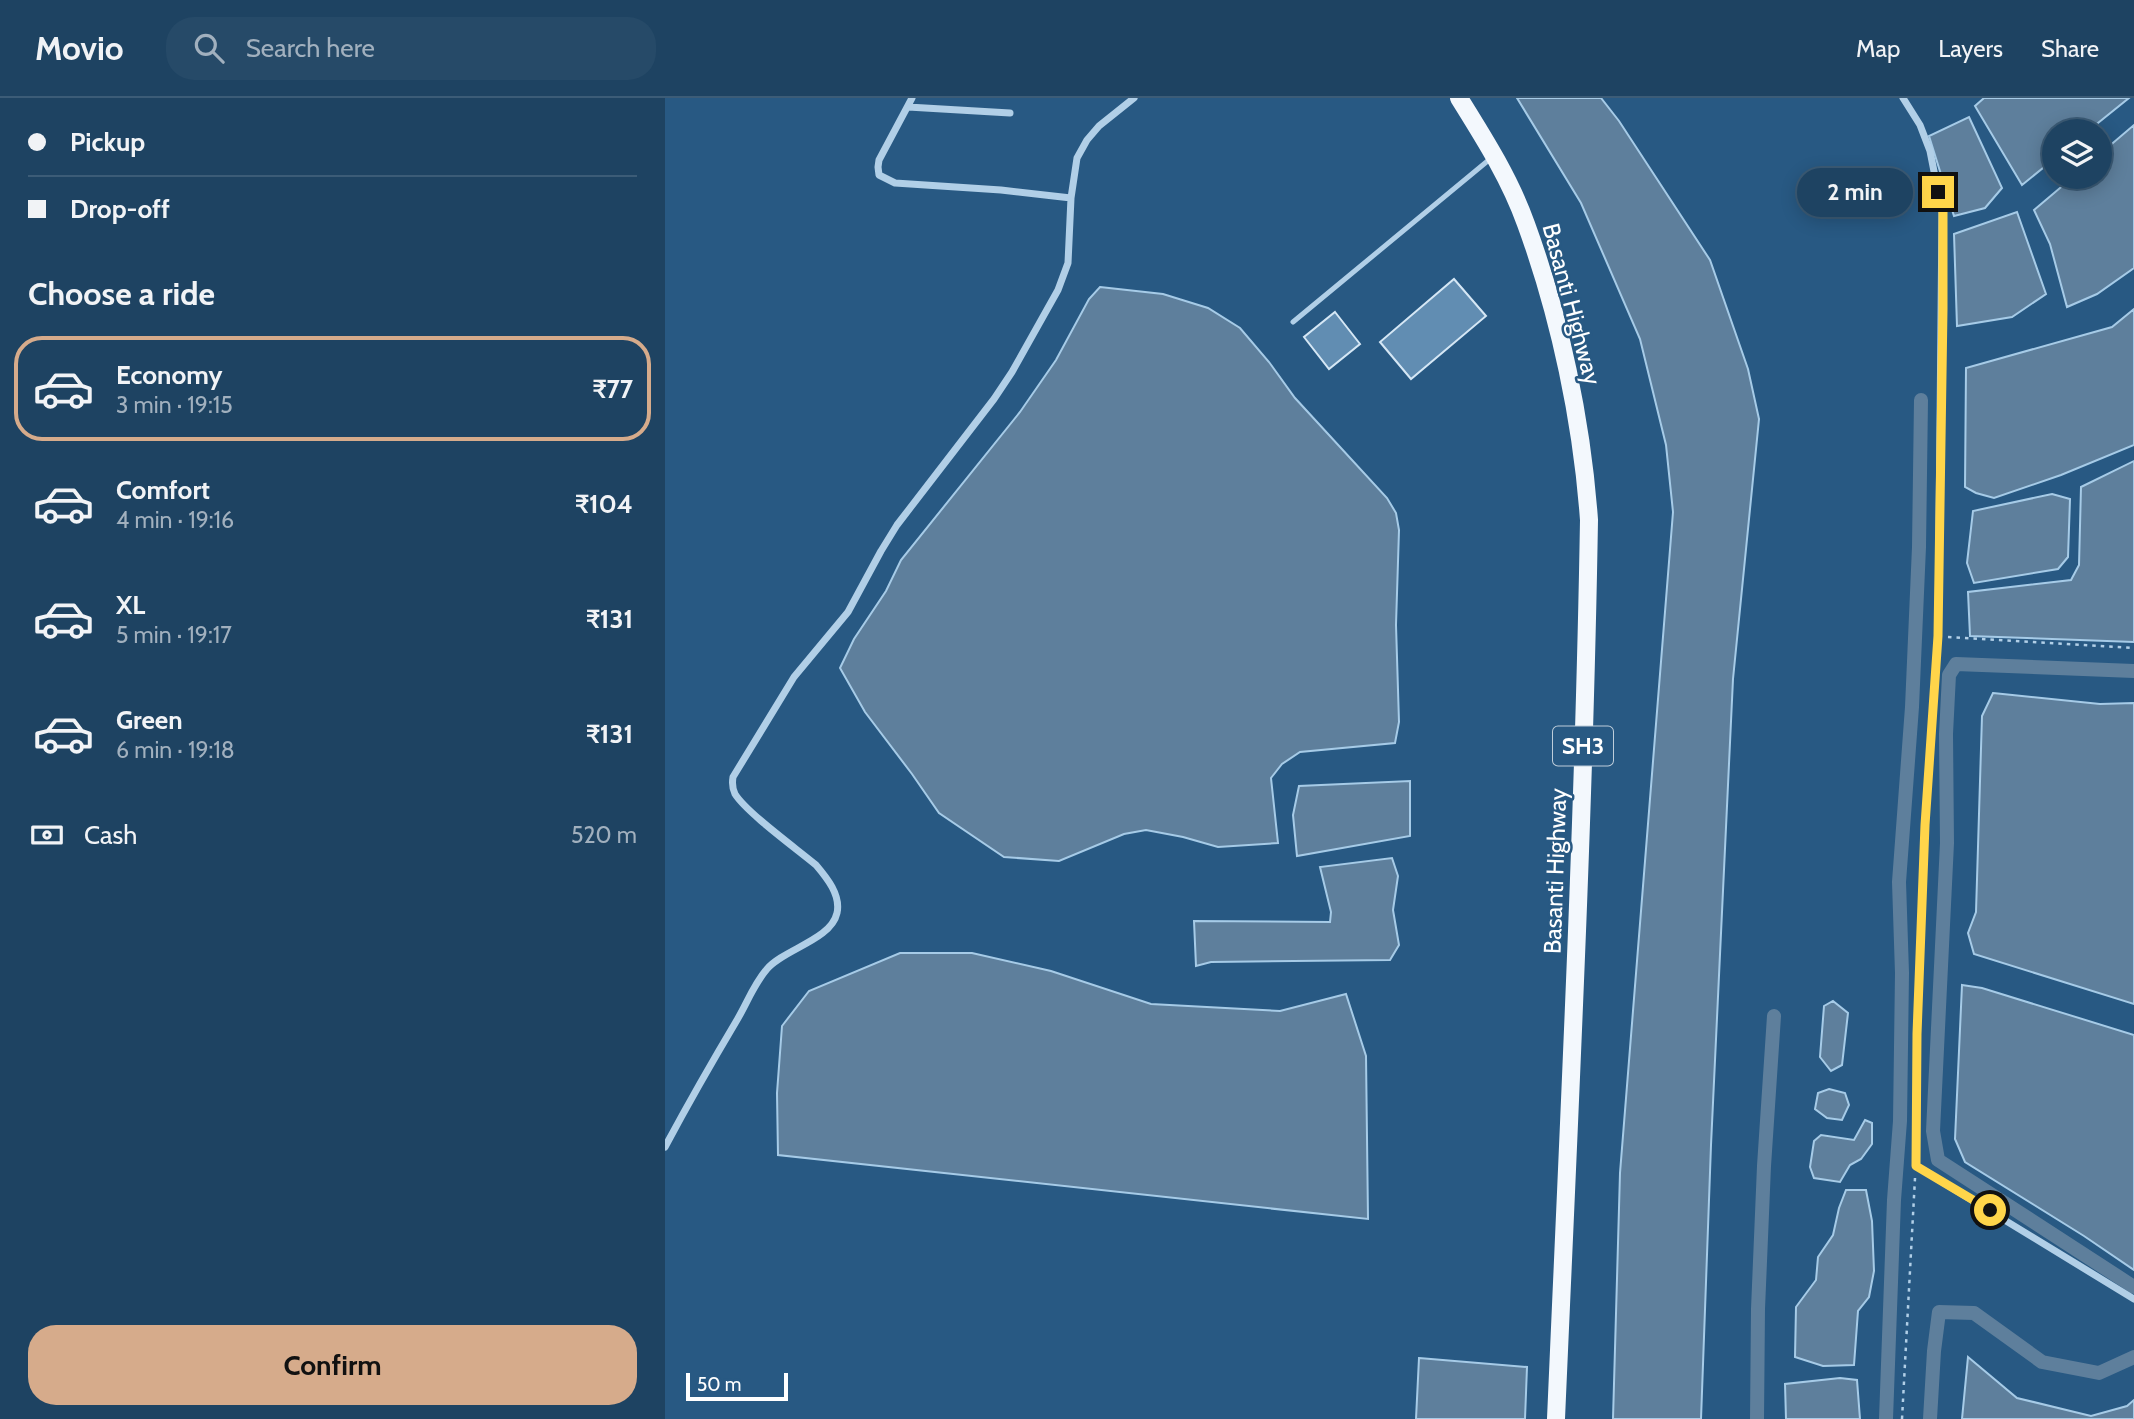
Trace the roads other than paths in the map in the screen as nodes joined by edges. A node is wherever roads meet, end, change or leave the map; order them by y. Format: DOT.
graph roads {
  1 [pos="912,98"];
  2 [pos="1134,98"];
  3 [pos="1459,98"];
  4 [pos="1903,98"];
  5 [pos="908,107"];
  6 [pos="1010,113"];
  7 [pos="1494,156"];
  8 [pos="1071,198"];
  9 [pos="1293,322"];
  10 [pos="665,1147"];
  11 [pos="2134,1299"];
  12 [pos="1556,1419"];
  1 -- 5 [label="street"];
  2 -- 8 [label="street"];
  3 -- 7 [label="main road, Basanti Highway / SH3"];
  4 -- 11 [label="street"];
  5 -- 6 [label="street"];
  5 -- 8 [label="street"];
  7 -- 9 [label="lane"];
  7 -- 12 [label="main road, Basanti Highway / SH3"];
  8 -- 10 [label="street"];
}
